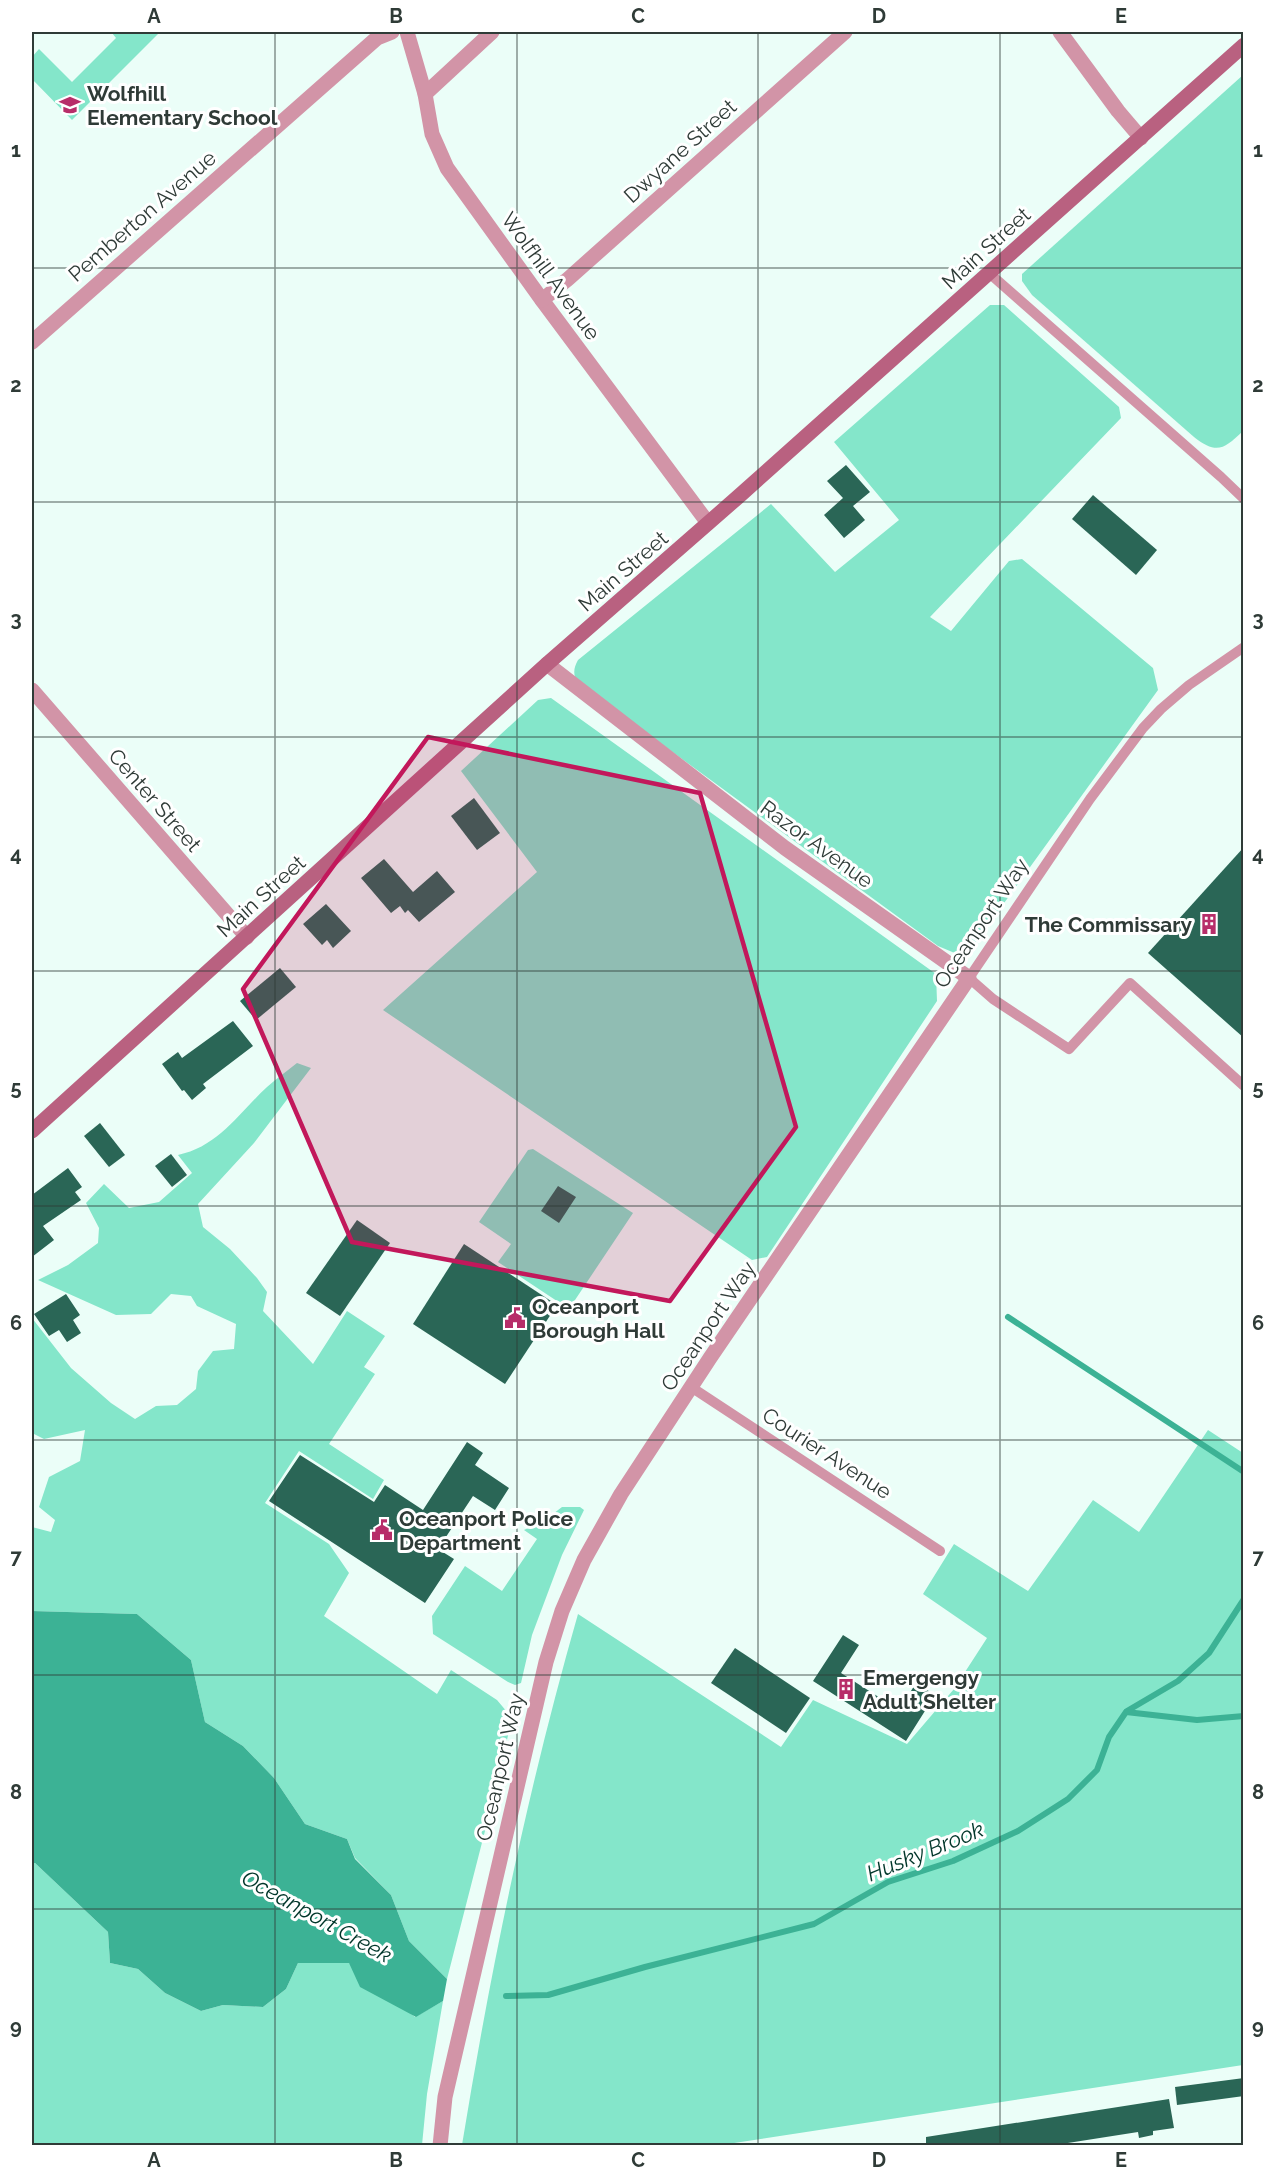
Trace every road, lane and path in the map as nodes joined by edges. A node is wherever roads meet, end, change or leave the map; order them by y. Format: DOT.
graph roads {
  1 [pos="392,32"];
  2 [pos="407,32"];
  3 [pos="492,32"];
  4 [pos="845,32"];
  5 [pos="1060,32"];
  6 [pos="1244,45"];
  7 [pos="425,94"];
  8 [pos="1141,138"];
  9 [pos="989,273"];
  10 [pos="542,300"];
  11 [pos="32,342"];
  12 [pos="1244,499"];
  13 [pos="708,523"];
  14 [pos="1244,647"];
  15 [pos="547,664"];
  16 [pos="32,690"];
  17 [pos="247,937"];
  18 [pos="969,978"];
  19 [pos="1244,1086"];
  20 [pos="32,1131"];
  21 [pos="691,1387"];
  22 [pos="940,1551"];
  23 [pos="440,2145"];
  1 -- 11 [label="street, Pemberton Avenue"];
  2 -- 7 [label="street, Wolfhill Avenue"];
  3 -- 7 [label="street"];
  4 -- 10 [label="street, Dwyane Street"];
  5 -- 8 [label="street"];
  6 -- 8 [label="street, Main Street"];
  7 -- 10 [label="street, Wolfhill Avenue"];
  8 -- 9 [label="street, Main Street"];
  9 -- 12 [label="lane"];
  9 -- 13 [label="street, Main Street"];
  10 -- 13 [label="street, Wolfhill Avenue"];
  13 -- 15 [label="street, Main Street"];
  14 -- 18 [label="lane, Oceanport Way"];
  15 -- 17 [label="street, Main Street"];
  15 -- 18 [label="street, Razor Avenue"];
  16 -- 17 [label="street, Center Street"];
  17 -- 20 [label="street, Main Street"];
  18 -- 19 [label="lane, Razor Avenue"];
  18 -- 21 [label="street, Oceanport Way"];
  21 -- 22 [label="lane, Courier Avenue"];
  21 -- 23 [label="street, Oceanport Way"];
}
